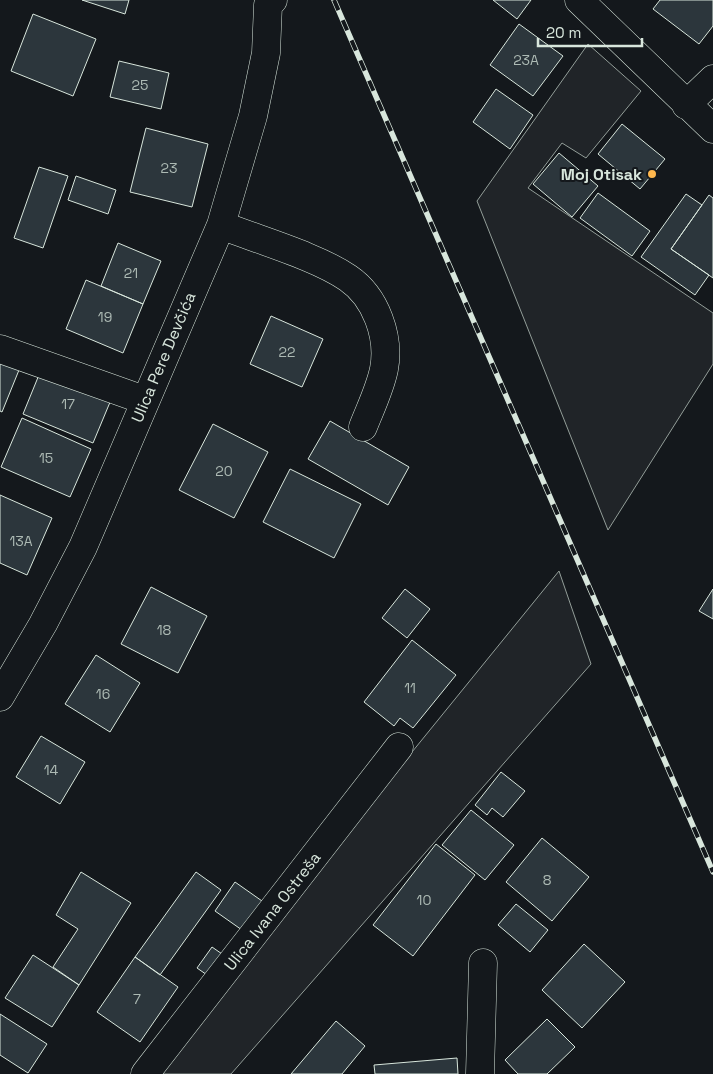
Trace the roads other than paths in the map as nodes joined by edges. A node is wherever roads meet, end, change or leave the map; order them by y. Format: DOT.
graph roads {
  1 [pos="579,0"];
  2 [pos="269,2"];
  3 [pos="713,79"];
  4 [pos="686,105"];
  5 [pos="713,129"];
  6 [pos="221,225"];
  7 [pos="0,350"];
  8 [pos="144,400"];
  9 [pos="363,427"];
  10 [pos="0,697"];
  11 [pos="399,747"];
  12 [pos="483,963"];
  13 [pos="145,1074"];
  14 [pos="480,1074"];
  1 -- 4 [label="street"];
  2 -- 6 [label="street, Ulica Pere Devčića"];
  3 -- 4 [label="street"];
  4 -- 5 [label="street"];
  6 -- 8 [label="street, Ulica Pere Devčića"];
  6 -- 9 [label="street"];
  7 -- 8 [label="street"];
  8 -- 10 [label="street, Ulica Pere Devčića"];
  11 -- 13 [label="street, Ulica Ivana Ostreša"];
  12 -- 14 [label="street"];
}
